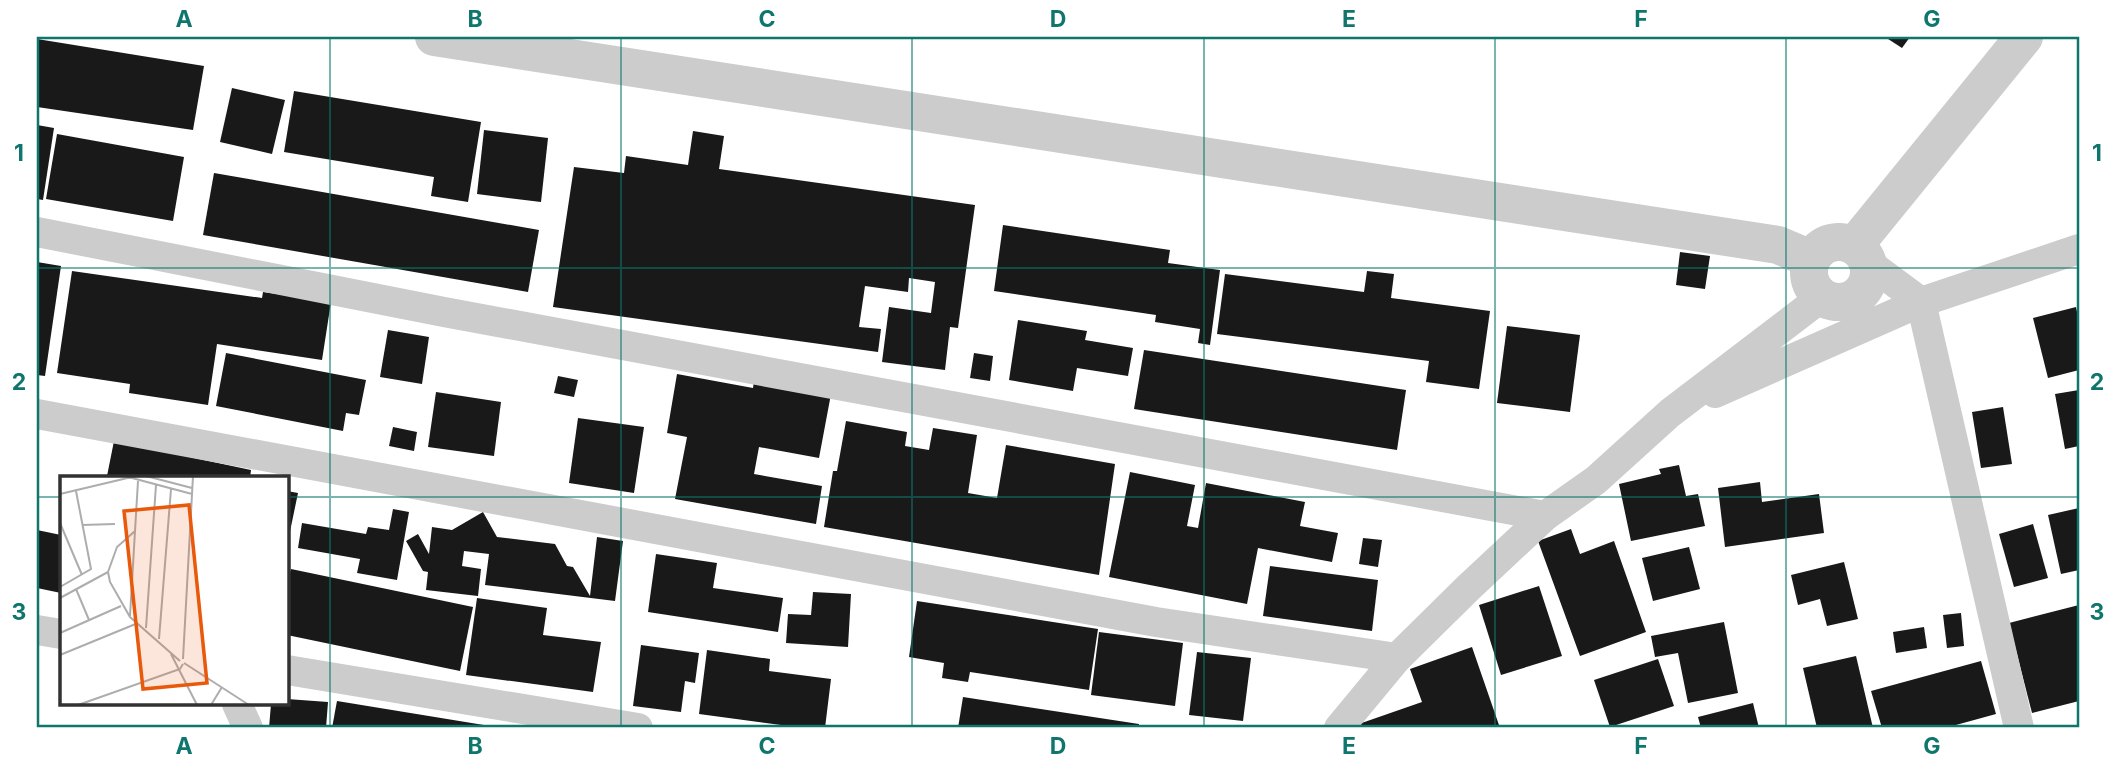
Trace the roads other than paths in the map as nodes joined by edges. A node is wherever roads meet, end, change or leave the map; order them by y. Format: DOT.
graph roads {
  1 [pos="434,37"];
  2 [pos="2024,37"];
  3 [pos="37,232"];
  4 [pos="2079,249"];
  5 [pos="1860,254"];
  6 [pos="1811,259"];
  7 [pos="1822,297"];
  8 [pos="1921,302"];
  9 [pos="1670,413"];
  10 [pos="37,414"];
  11 [pos="1545,516"];
  12 [pos="37,630"];
  13 [pos="60,634"];
  14 [pos="1397,658"];
  15 [pos="289,670"];
  16 [pos="238,706"];
  17 [pos="248,728"];
  18 [pos="638,728"];
  19 [pos="1339,728"];
  20 [pos="2019,728"];
  1 -- 6 [label="street"];
  2 -- 5 [label="street"];
  3 -- 11 [label="street"];
  4 -- 8 [label="street"];
  5 -- 6 [label="street"];
  5 -- 7 [label="street"];
  5 -- 8 [label="street"];
  6 -- 7 [label="street"];
  7 -- 9 [label="street"];
  8 -- 9 [label="street"];
  8 -- 20 [label="street"];
  9 -- 11 [label="street"];
  10 -- 14 [label="street"];
  11 -- 14 [label="street"];
  12 -- 13 [label="street"];
  14 -- 19 [label="street"];
  15 -- 18 [label="street"];
  16 -- 17 [label="street"];
}
